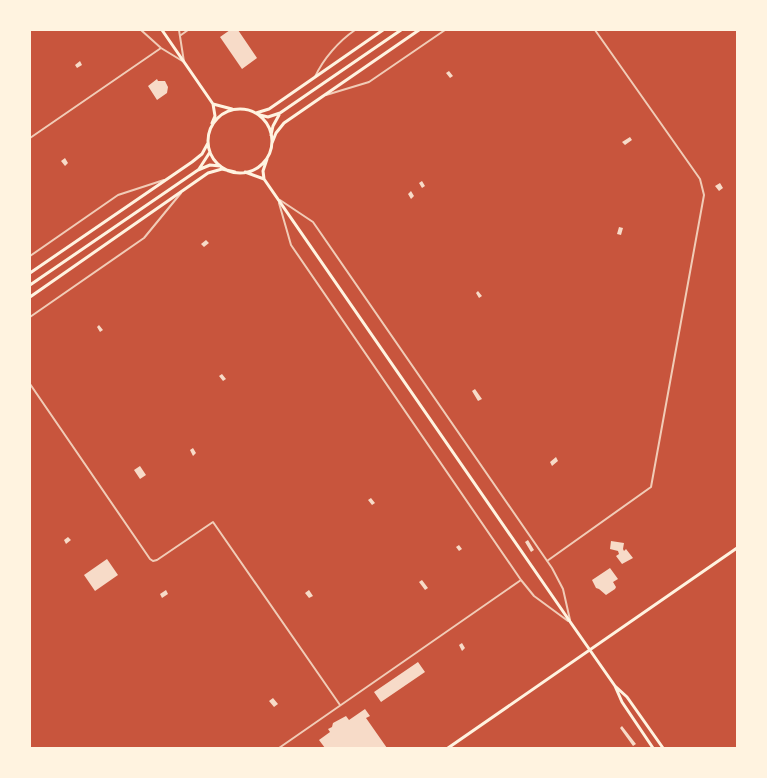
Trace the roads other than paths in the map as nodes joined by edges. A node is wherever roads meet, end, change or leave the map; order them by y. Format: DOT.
graph roads {
  1 [pos="141,30"];
  2 [pos="162,30"];
  3 [pos="179,30"];
  4 [pos="188,30"];
  5 [pos="355,30"];
  6 [pos="383,30"];
  7 [pos="401,30"];
  8 [pos="419,30"];
  9 [pos="445,30"];
  10 [pos="595,30"];
  11 [pos="181,35"];
  12 [pos="161,48"];
  13 [pos="184,63"];
  14 [pos="314,77"];
  15 [pos="325,95"];
  16 [pos="213,104"];
  17 [pos="236,110"];
  18 [pos="254,113"];
  19 [pos="280,113"];
  20 [pos="258,114"];
  21 [pos="211,127"];
  22 [pos="271,136"];
  23 [pos="30,138"];
  24 [pos="208,143"];
  25 [pos="271,145"];
  26 [pos="210,152"];
  27 [pos="268,156"];
  28 [pos="220,166"];
  29 [pos="198,170"];
  30 [pos="235,172"];
  31 [pos="245,172"];
  32 [pos="167,179"];
  33 [pos="264,179"];
  34 [pos="183,191"];
  35 [pos="279,200"];
  36 [pos="30,256"];
  37 [pos="30,273"];
  38 [pos="30,285"];
  39 [pos="30,297"];
  40 [pos="30,317"];
  41 [pos="30,384"];
  42 [pos="737,548"];
  43 [pos="547,561"];
  44 [pos="521,580"];
  45 [pos="571,623"];
  46 [pos="590,650"];
  47 [pos="616,686"];
  48 [pos="340,705"];
  49 [pos="279,748"];
  50 [pos="448,748"];
  51 [pos="654,748"];
  52 [pos="663,748"];
  1 -- 12 [label="street"];
  2 -- 13 [label="main road"];
  3 -- 11 [label="street"];
  4 -- 11 [label="street"];
  5 -- 14 [label="street"];
  6 -- 14 [label="main road"];
  7 -- 19 [label="main road"];
  8 -- 15 [label="main road"];
  9 -- 15 [label="street"];
  10 -- 43 [label="street"];
  11 -- 13 [label="street"];
  12 -- 13 [label="street"];
  12 -- 23 [label="street"];
  13 -- 16 [label="main road"];
  14 -- 18 [label="main road"];
  15 -- 25 [label="main road"];
  16 -- 17 [label="main road"];
  16 -- 21 [label="main road"];
  17 -- 18 [label="main road"];
  17 -- 21 [label="main road"];
  18 -- 20 [label="main road"];
  19 -- 20 [label="main road"];
  19 -- 22 [label="main road"];
  20 -- 22 [label="main road"];
  21 -- 24 [label="main road"];
  22 -- 25 [label="main road"];
  24 -- 26 [label="main road"];
  24 -- 32 [label="main road"];
  25 -- 27 [label="main road"];
  26 -- 28 [label="main road"];
  26 -- 29 [label="main road"];
  27 -- 31 [label="main road"];
  27 -- 33 [label="main road"];
  28 -- 29 [label="main road"];
  28 -- 30 [label="main road"];
  29 -- 38 [label="main road"];
  30 -- 31 [label="main road"];
  30 -- 34 [label="main road"];
  31 -- 33 [label="main road"];
  32 -- 36 [label="street"];
  32 -- 37 [label="main road"];
  33 -- 35 [label="main road"];
  34 -- 39 [label="main road"];
  34 -- 40 [label="street"];
  35 -- 43 [label="street"];
  35 -- 44 [label="street"];
  35 -- 45 [label="main road"];
  41 -- 48 [label="street"];
  42 -- 46 [label="main road"];
  43 -- 45 [label="street"];
  44 -- 45 [label="street"];
  44 -- 48 [label="street"];
  45 -- 46 [label="main road"];
  46 -- 47 [label="main road"];
  46 -- 50 [label="main road"];
  47 -- 51 [label="main road"];
  47 -- 52 [label="main road"];
  48 -- 49 [label="street"];
}
